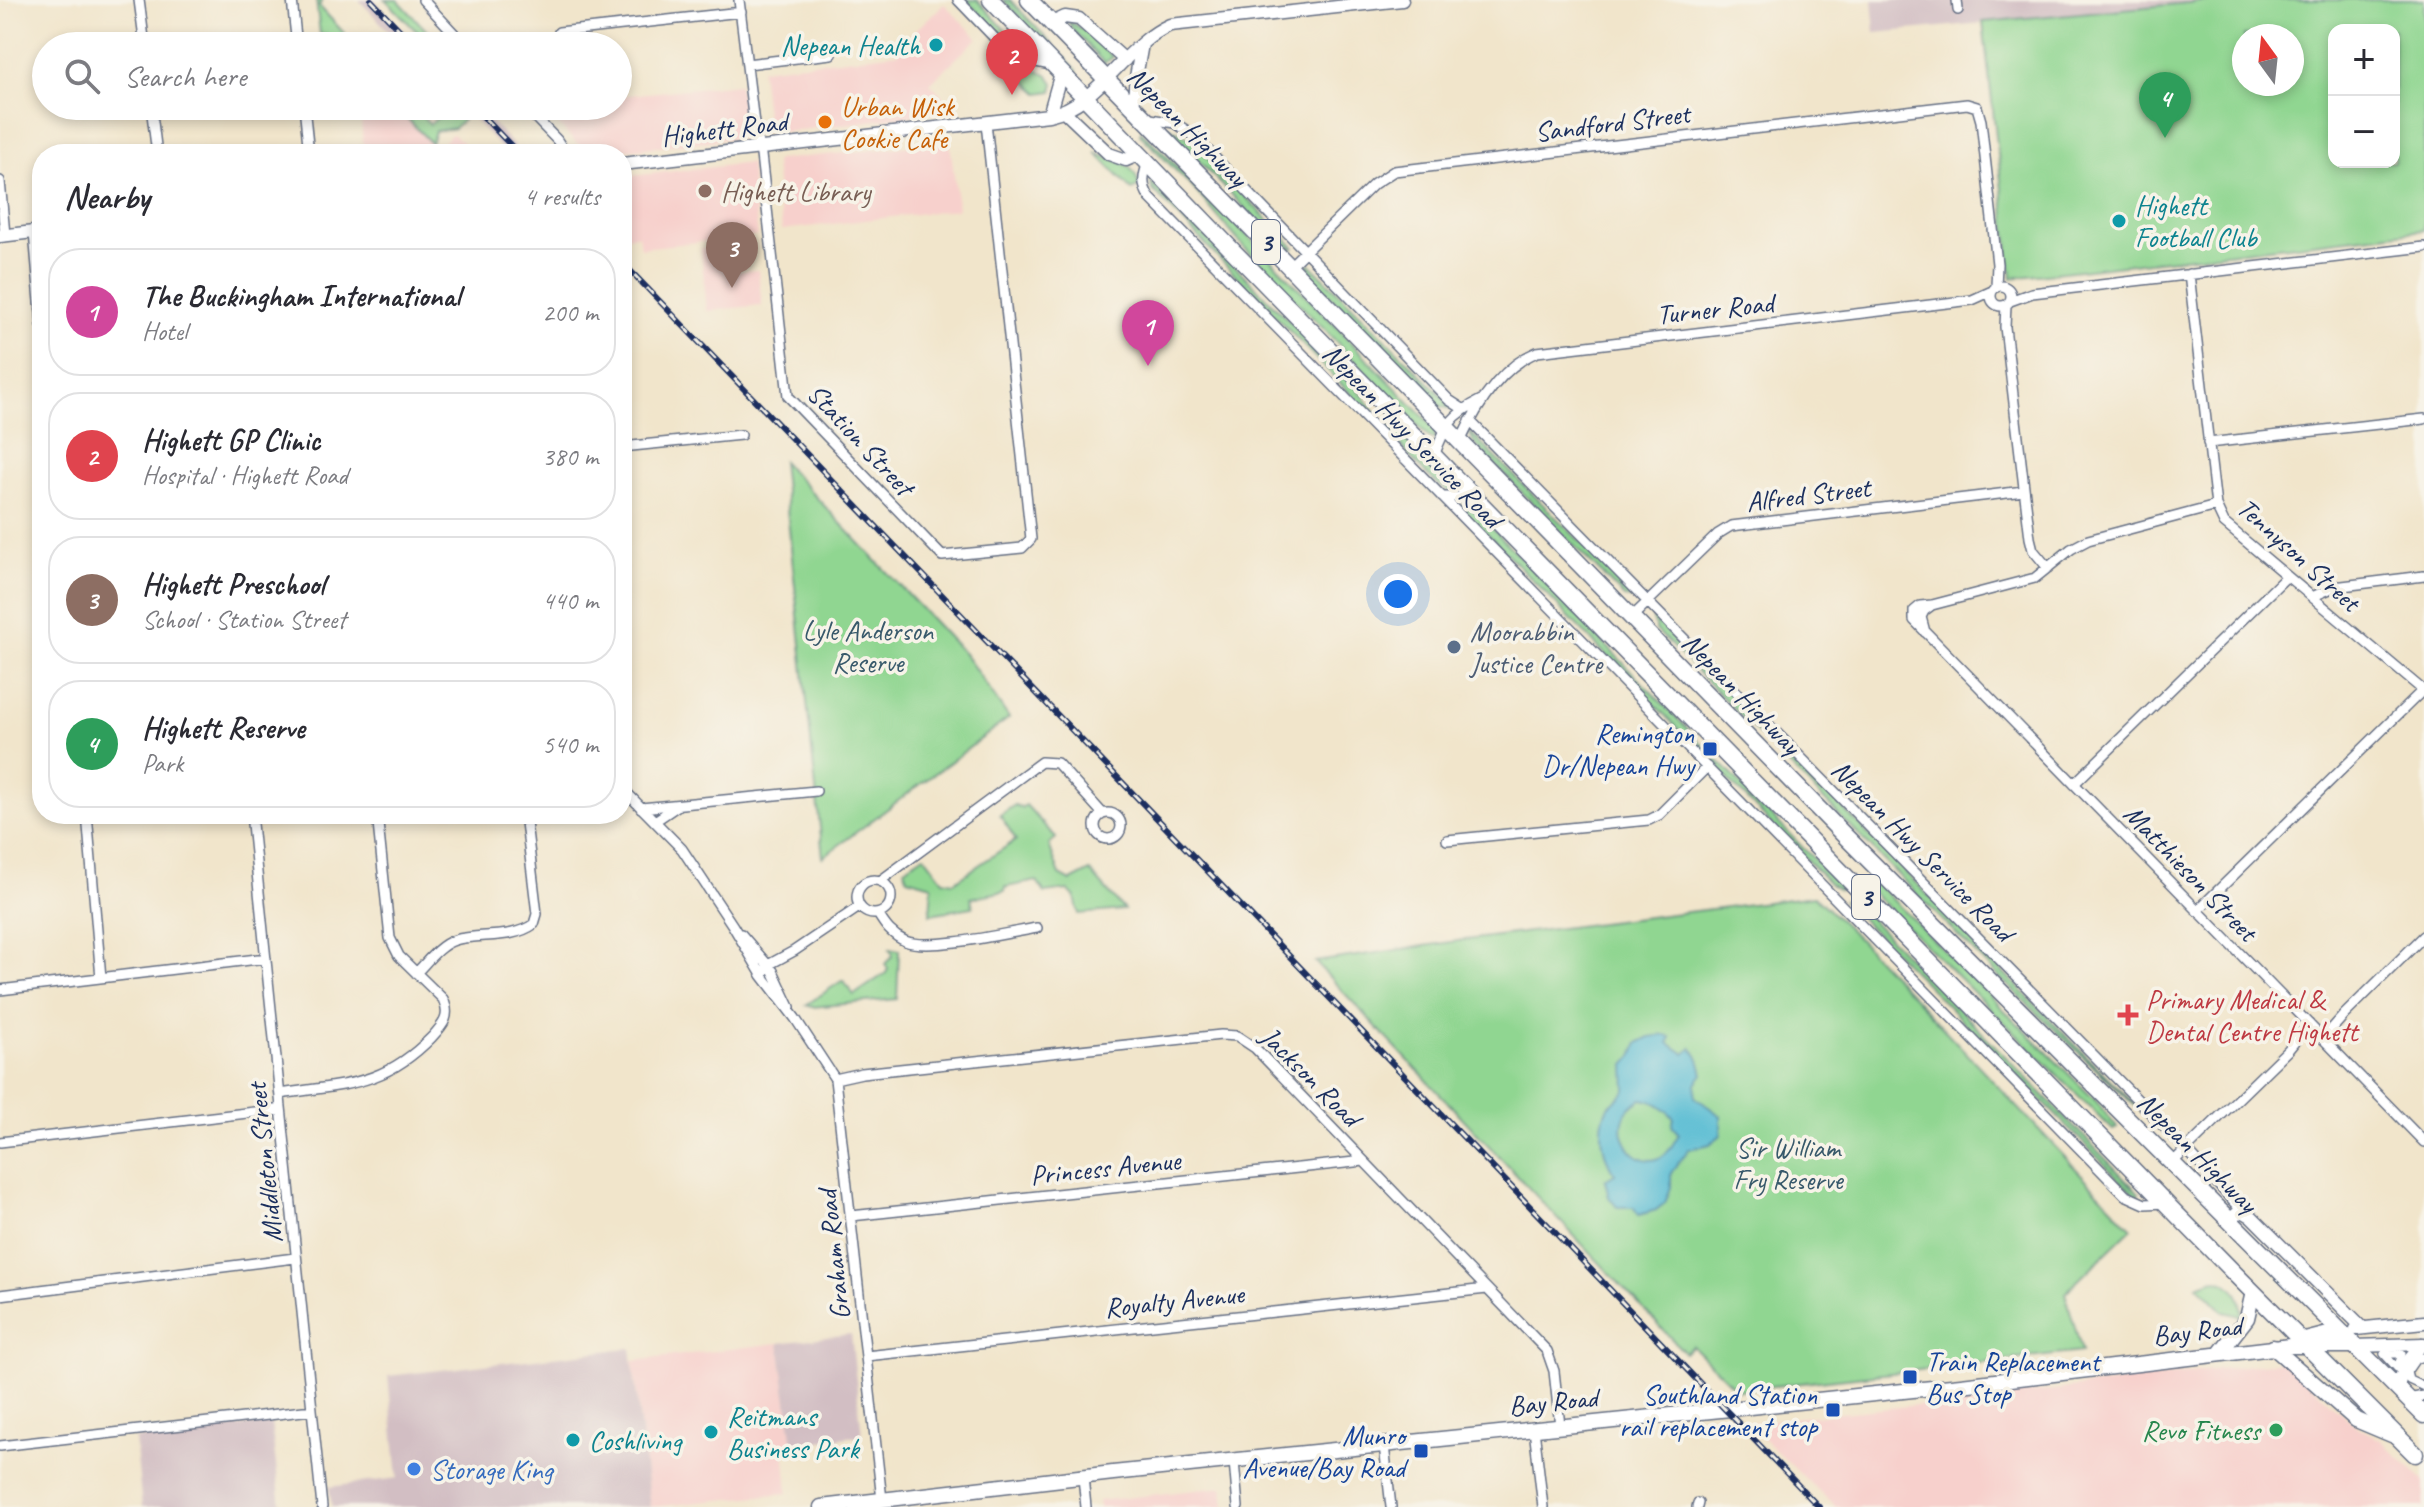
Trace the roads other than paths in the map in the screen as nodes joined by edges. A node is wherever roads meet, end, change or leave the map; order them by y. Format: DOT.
graph roads {
  1 [pos="139,0"];
  2 [pos="292,0"];
  3 [pos="423,0"];
  4 [pos="739,0"];
  5 [pos="958,0"];
  6 [pos="991,0"];
  7 [pos="1029,0"];
  8 [pos="1049,0"];
  9 [pos="1402,0"];
  10 [pos="741,12"];
  11 [pos="1049,20"];
  12 [pos="143,32"];
  13 [pos="295,32"];
  14 [pos="453,32"];
  15 [pos="559,32"];
  16 [pos="1142,44"];
  17 [pos="831,54"];
  18 [pos="1125,60"];
  19 [pos="747,64"];
  20 [pos="1058,69"];
  21 [pos="1105,78"];
  22 [pos="1084,97"];
  23 [pos="1064,111"];
  24 [pos="1139,113"];
  25 [pos="1049,115"];
  26 [pos="153,120"];
  27 [pos="305,120"];
  28 [pos="538,120"];
  29 [pos="986,123"];
  30 [pos="1124,137"];
  31 [pos="156,144"];
  32 [pos="308,144"];
  33 [pos="560,144"];
  34 [pos="759,148"];
  35 [pos="1144,158"];
  36 [pos="632,163"];
  37 [pos="0,181"];
  38 [pos="32,232"];
  39 [pos="2,235"];
  40 [pos="2424,247"];
  41 [pos="1305,251"];
  42 [pos="1290,266"];
  43 [pos="2189,274"];
  44 [pos="2001,296"];
  45 [pos="1481,400"];
  46 [pos="1386,407"];
  47 [pos="1463,409"];
  48 [pos="2424,419"];
  49 [pos="1470,421"];
  50 [pos="1445,426"];
  51 [pos="741,435"];
  52 [pos="1384,437"];
  53 [pos="1460,442"];
  54 [pos="2208,443"];
  55 [pos="632,446"];
  56 [pos="1434,456"];
  57 [pos="2024,491"];
  58 [pos="1442,497"];
  59 [pos="1475,497"];
  60 [pos="2216,506"];
  61 [pos="2048,568"];
  62 [pos="2287,576"];
  63 [pos="2424,576"];
  64 [pos="2312,597"];
  65 [pos="1648,602"];
  66 [pos="1632,617"];
  67 [pos="2423,690"];
  68 [pos="1707,767"];
  69 [pos="2074,784"];
  70 [pos="816,791"];
  71 [pos="632,799"];
  72 [pos="680,805"];
  73 [pos="641,808"];
  74 [pos="1103,814"];
  75 [pos="655,821"];
  76 [pos="88,824"];
  77 [pos="252,824"];
  78 [pos="378,824"];
  79 [pos="526,824"];
  80 [pos="1447,840"];
  81 [pos="1876,866"];
  82 [pos="880,881"];
  83 [pos="1856,886"];
  84 [pos="1838,901"];
  85 [pos="858,902"];
  86 [pos="2197,911"];
  87 [pos="878,914"];
  88 [pos="733,926"];
  89 [pos="1037,928"];
  90 [pos="2424,936"];
  91 [pos="266,958"];
  92 [pos="770,968"];
  93 [pos="416,973"];
  94 [pos="762,975"];
  95 [pos="101,978"];
  96 [pos="0,990"];
  97 [pos="795,1018"];
  98 [pos="2316,1032"];
  99 [pos="835,1079"];
  100 [pos="280,1094"];
  101 [pos="281,1109"];
  102 [pos="0,1142"];
  103 [pos="2424,1142"];
  104 [pos="2187,1150"];
  105 [pos="1364,1161"];
  106 [pos="2171,1164"];
  107 [pos="2166,1203"];
  108 [pos="2236,1215"];
  109 [pos="851,1216"];
  110 [pos="295,1258"];
  111 [pos="1487,1289"];
  112 [pos="2253,1292"];
  113 [pos="0,1295"];
  114 [pos="2424,1322"];
  115 [pos="2363,1328"];
  116 [pos="2340,1331"];
  117 [pos="2300,1344"];
  118 [pos="2354,1346"];
  119 [pos="2273,1347"];
  120 [pos="2423,1348"];
  121 [pos="2219,1354"];
  122 [pos="866,1356"];
  123 [pos="2424,1387"];
  124 [pos="2410,1395"];
  125 [pos="312,1410"];
  126 [pos="2424,1415"];
  127 [pos="1560,1426"];
  128 [pos="1534,1429"];
  129 [pos="2398,1438"];
  130 [pos="1384,1445"];
  131 [pos="0,1446"];
  132 [pos="2415,1454"];
  133 [pos="1234,1461"];
  134 [pos="1083,1477"];
  135 [pos="882,1500"];
  136 [pos="322,1507"];
  137 [pos="821,1507"];
  138 [pos="828,1507"];
  139 [pos="1086,1507"];
  140 [pos="1238,1507"];
  141 [pos="1391,1507"];
  142 [pos="1543,1507"];
  1 -- 12 [label="street"];
  2 -- 13 [label="street"];
  3 -- 14 [label="street"];
  4 -- 10 [label="street"];
  5 -- 20 [label="street"];
  6 -- 20 [label="highway, Nepean Highway / 3"];
  7 -- 11 [label="highway, Nepean Highway / 3"];
  8 -- 11 [label="street"];
  9 -- 16 [label="street, Highett Road"];
  10 -- 15 [label="street"];
  10 -- 19 [label="street"];
  11 -- 18 [label="street"];
  11 -- 21 [label="highway, Nepean Highway / 3"];
  16 -- 18 [label="street, Highett Road"];
  16 -- 24 [label="street"];
  17 -- 19 [label="street"];
  18 -- 21 [label="street, Highett Road"];
  19 -- 34 [label="street"];
  20 -- 22 [label="highway, Nepean Highway / 3"];
  20 -- 25 [label="street"];
  21 -- 22 [label="street, Highett Road"];
  21 -- 24 [label="highway, Nepean Highway / 3"];
  22 -- 23 [label="street, Highett Road"];
  22 -- 30 [label="highway, Nepean Highway / 3"];
  23 -- 25 [label="street, Highett Road"];
  23 -- 35 [label="street"];
  24 -- 30 [label="highway"];
  24 -- 41 [label="street, Nepean Hwy Service Road"];
  24 -- 42 [label="highway, Nepean Highway / 3"];
  25 -- 29 [label="street, Highett Road"];
  26 -- 31 [label="street"];
  27 -- 32 [label="street"];
  28 -- 33 [label="street"];
  29 -- 34 [label="street, Highett Road"];
  29 -- 34 [label="street, Station Street"];
  30 -- 35 [label="highway, Nepean Highway / 3"];
  34 -- 36 [label="street, Highett Road"];
  35 -- 46 [label="highway, Nepean Highway / 3"];
  35 -- 52 [label="street, Nepean Hwy Service Road"];
  37 -- 39 [label="street"];
  38 -- 39 [label="street"];
  40 -- 43 [label="street, Turner Road"];
  41 -- 42 [label="street, Sandford Street"];
  41 -- 44 [label="street, Sandford Street"];
  41 -- 47 [label="street, Nepean Hwy Service Road"];
  42 -- 50 [label="highway, Nepean Highway / 3"];
  43 -- 44 [label="street, Turner Road"];
  43 -- 54 [label="street, Tennyson Street"];
  44 -- 45 [label="street, Turner Road"];
  44 -- 57 [label="street"];
  45 -- 47 [label="street, Turner Road"];
  45 -- 49 [label="street, Turner Road"];
  46 -- 52 [label="street"];
  46 -- 56 [label="highway, Nepean Highway / 3"];
  47 -- 50 [label="street, Turner Road"];
  48 -- 54 [label="street"];
  49 -- 53 [label="street, Turner Road"];
  49 -- 65 [label="street, Nepean Hwy Service Road"];
  50 -- 53 [label="highway, Nepean Highway / 3"];
  50 -- 56 [label="street, Turner Road"];
  51 -- 55 [label="street"];
  52 -- 58 [label="street, Nepean Hwy Service Road"];
  53 -- 66 [label="highway, Nepean Highway / 3"];
  54 -- 60 [label="street, Tennyson Street"];
  56 -- 59 [label="highway, Nepean Highway / 3"];
  57 -- 61 [label="street"];
  57 -- 65 [label="street, Alfred Street"];
  58 -- 59 [label="street"];
  58 -- 68 [label="street, Nepean Hwy Service Road"];
  59 -- 83 [label="highway, Nepean Highway / 3"];
  60 -- 61 [label="street"];
  60 -- 62 [label="street, Tennyson Street"];
  61 -- 69 [label="street, Matthieson Street"];
  62 -- 64 [label="street, Tennyson Street"];
  62 -- 69 [label="street"];
  63 -- 64 [label="street"];
  64 -- 67 [label="street, Tennyson Street"];
  65 -- 66 [label="street, Alfred Street"];
  65 -- 104 [label="street, Nepean Hwy Service Road"];
  66 -- 81 [label="highway, Nepean Highway / 3"];
  67 -- 86 [label="street"];
  68 -- 80 [label="street"];
  68 -- 84 [label="street, Nepean Hwy Service Road"];
  69 -- 86 [label="street, Matthieson Street"];
  70 -- 72 [label="street"];
  71 -- 73 [label="street, Graham Road"];
  72 -- 73 [label="street"];
  72 -- 75 [label="street"];
  73 -- 75 [label="street, Graham Road"];
  74 -- 82 [label="street"];
  75 -- 88 [label="street, Graham Road"];
  76 -- 95 [label="street"];
  77 -- 91 [label="street, Middleton Street"];
  78 -- 93 [label="street"];
  79 -- 93 [label="street"];
  81 -- 83 [label="highway"];
  81 -- 106 [label="highway, Nepean Highway / 3"];
  82 -- 85 [label="street"];
  82 -- 87 [label="street"];
  83 -- 84 [label="street"];
  83 -- 107 [label="highway, Nepean Highway / 3"];
  84 -- 107 [label="street, Nepean Hwy Service Road"];
  85 -- 87 [label="street"];
  85 -- 92 [label="street"];
  86 -- 98 [label="street, Matthieson Street"];
  87 -- 89 [label="street"];
  88 -- 92 [label="street, Graham Road"];
  88 -- 94 [label="street, Graham Road"];
  90 -- 98 [label="street"];
  91 -- 95 [label="street"];
  91 -- 100 [label="street, Middleton Street"];
  92 -- 94 [label="street"];
  92 -- 97 [label="street, Graham Road"];
  93 -- 100 [label="street"];
  94 -- 97 [label="street, Graham Road"];
  95 -- 96 [label="street"];
  97 -- 99 [label="street, Graham Road"];
  98 -- 103 [label="street, Matthieson Street"];
  98 -- 104 [label="street"];
  99 -- 105 [label="street, Jackson Road"];
  99 -- 109 [label="street, Graham Road"];
  100 -- 101 [label="street, Middleton Street"];
  101 -- 102 [label="street"];
  101 -- 110 [label="street, Middleton Street"];
  104 -- 106 [label="street"];
  104 -- 108 [label="street, Nepean Hwy Service Road"];
  105 -- 109 [label="street, Princess Avenue"];
  105 -- 111 [label="street, Jackson Road"];
  106 -- 108 [label="highway, Nepean Highway / 3"];
  107 -- 112 [label="highway, Nepean Highway / 3"];
  108 -- 115 [label="street"];
  108 -- 116 [label="highway, Nepean Highway / 3"];
  109 -- 122 [label="street, Graham Road"];
  110 -- 113 [label="street"];
  110 -- 125 [label="street, Middleton Street"];
  111 -- 122 [label="street, Royalty Avenue"];
  111 -- 127 [label="street, Jackson Road"];
  112 -- 117 [label="highway, Nepean Highway / 3"];
  112 -- 121 [label="main road"];
  114 -- 115 [label="street"];
  115 -- 116 [label="street"];
  116 -- 117 [label="main road"];
  116 -- 118 [label="highway, Nepean Highway / 3"];
  117 -- 118 [label="main road, Bay Road"];
  117 -- 119 [label="main road, Bay Road"];
  117 -- 129 [label="highway, Nepean Highway / 3"];
  118 -- 120 [label="street"];
  118 -- 124 [label="highway, Nepean Highway / 3"];
  119 -- 121 [label="main road, Bay Road"];
  119 -- 129 [label="main road"];
  120 -- 123 [label="street"];
  120 -- 124 [label="street"];
  121 -- 127 [label="main road, Bay Road"];
  122 -- 135 [label="street, Graham Road"];
  124 -- 126 [label="highway, Nepean Highway / 3"];
  125 -- 131 [label="street"];
  125 -- 136 [label="street, Middleton Street"];
  127 -- 128 [label="main road, Bay Road"];
  128 -- 130 [label="main road, Bay Road"];
  128 -- 142 [label="street"];
  129 -- 132 [label="highway, Nepean Highway / 3"];
  130 -- 133 [label="main road, Bay Road"];
  130 -- 141 [label="street"];
  133 -- 134 [label="main road, Bay Road"];
  133 -- 140 [label="street"];
  134 -- 135 [label="main road, Bay Road"];
  134 -- 139 [label="street"];
  135 -- 138 [label="main road, Bay Road"];
  137 -- 138 [label="main road, Bay Road"];
}
